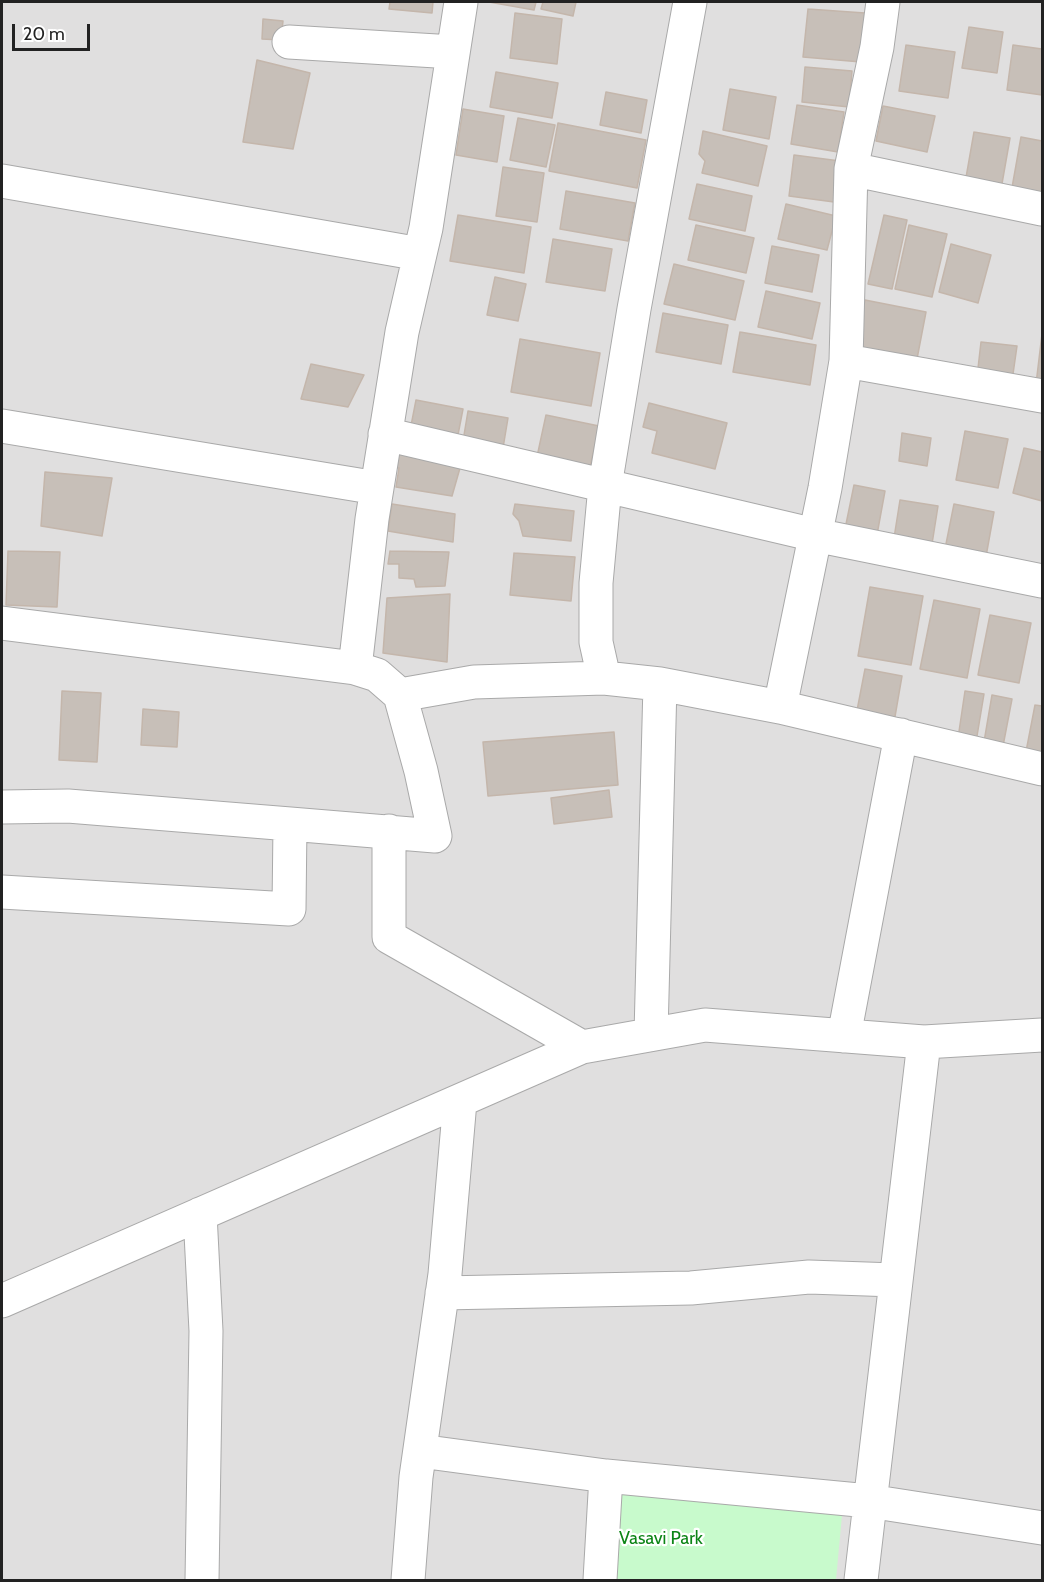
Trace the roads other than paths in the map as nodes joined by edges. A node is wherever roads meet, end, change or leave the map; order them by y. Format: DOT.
graph roads {
  1 [pos="461,2"];
  2 [pos="690,2"];
  3 [pos="883,2"];
  4 [pos="289,42"];
  5 [pos="453,52"];
  6 [pos="851,169"];
  7 [pos="2,181"];
  8 [pos="1042,209"];
  9 [pos="420,254"];
  10 [pos="846,361"];
  11 [pos="1042,396"];
  12 [pos="2,426"];
  13 [pos="385,434"];
  14 [pos="605,486"];
  15 [pos="377,488"];
  16 [pos="815,535"];
  17 [pos="1042,581"];
  18 [pos="2,623"];
  19 [pos="355,668"];
  20 [pos="604,678"];
  21 [pos="660,684"];
  22 [pos="400,695"];
  23 [pos="780,707"];
  24 [pos="901,735"];
  25 [pos="1042,769"];
  26 [pos="2,807"];
  27 [pos="290,824"];
  28 [pos="389,831"];
  29 [pos="2,892"];
  30 [pos="651,1034"];
  31 [pos="1042,1035"];
  32 [pos="844,1036"];
  33 [pos="924,1042"];
  34 [pos="582,1047"];
  35 [pos="460,1101"];
  36 [pos="200,1214"];
  37 [pos="895,1280"];
  38 [pos="442,1293"];
  39 [pos="2,1301"];
  40 [pos="420,1450"];
  41 [pos="606,1476"];
  42 [pos="869,1501"];
  43 [pos="1042,1528"];
  44 [pos="202,1581"];
  45 [pos="408,1581"];
  46 [pos="600,1581"];
  47 [pos="861,1581"];
  1 -- 5 [label="street"];
  2 -- 14 [label="street"];
  3 -- 6 [label="street"];
  4 -- 5 [label="street"];
  5 -- 9 [label="street"];
  6 -- 8 [label="street"];
  6 -- 10 [label="street"];
  7 -- 9 [label="street"];
  9 -- 13 [label="street"];
  10 -- 11 [label="street"];
  10 -- 16 [label="street"];
  12 -- 15 [label="street"];
  13 -- 14 [label="street"];
  13 -- 15 [label="street"];
  14 -- 16 [label="street"];
  14 -- 20 [label="street"];
  15 -- 19 [label="street"];
  16 -- 17 [label="street"];
  16 -- 23 [label="street"];
  18 -- 19 [label="street"];
  19 -- 22 [label="street"];
  20 -- 21 [label="street"];
  20 -- 22 [label="street"];
  21 -- 23 [label="street"];
  21 -- 30 [label="street"];
  22 -- 28 [label="street"];
  23 -- 24 [label="street"];
  24 -- 25 [label="street"];
  24 -- 32 [label="street"];
  26 -- 27 [label="street"];
  27 -- 28 [label="street"];
  27 -- 29 [label="street"];
  28 -- 34 [label="street"];
  30 -- 32 [label="street"];
  30 -- 34 [label="street"];
  31 -- 33 [label="street"];
  32 -- 33 [label="street"];
  33 -- 37 [label="street"];
  34 -- 35 [label="street"];
  35 -- 36 [label="street"];
  35 -- 38 [label="street"];
  36 -- 39 [label="street"];
  36 -- 44 [label="street"];
  37 -- 38 [label="street"];
  37 -- 42 [label="street"];
  38 -- 40 [label="street"];
  40 -- 41 [label="street"];
  40 -- 45 [label="street"];
  41 -- 42 [label="street"];
  41 -- 46 [label="street"];
  42 -- 43 [label="street"];
  42 -- 47 [label="street"];
}
